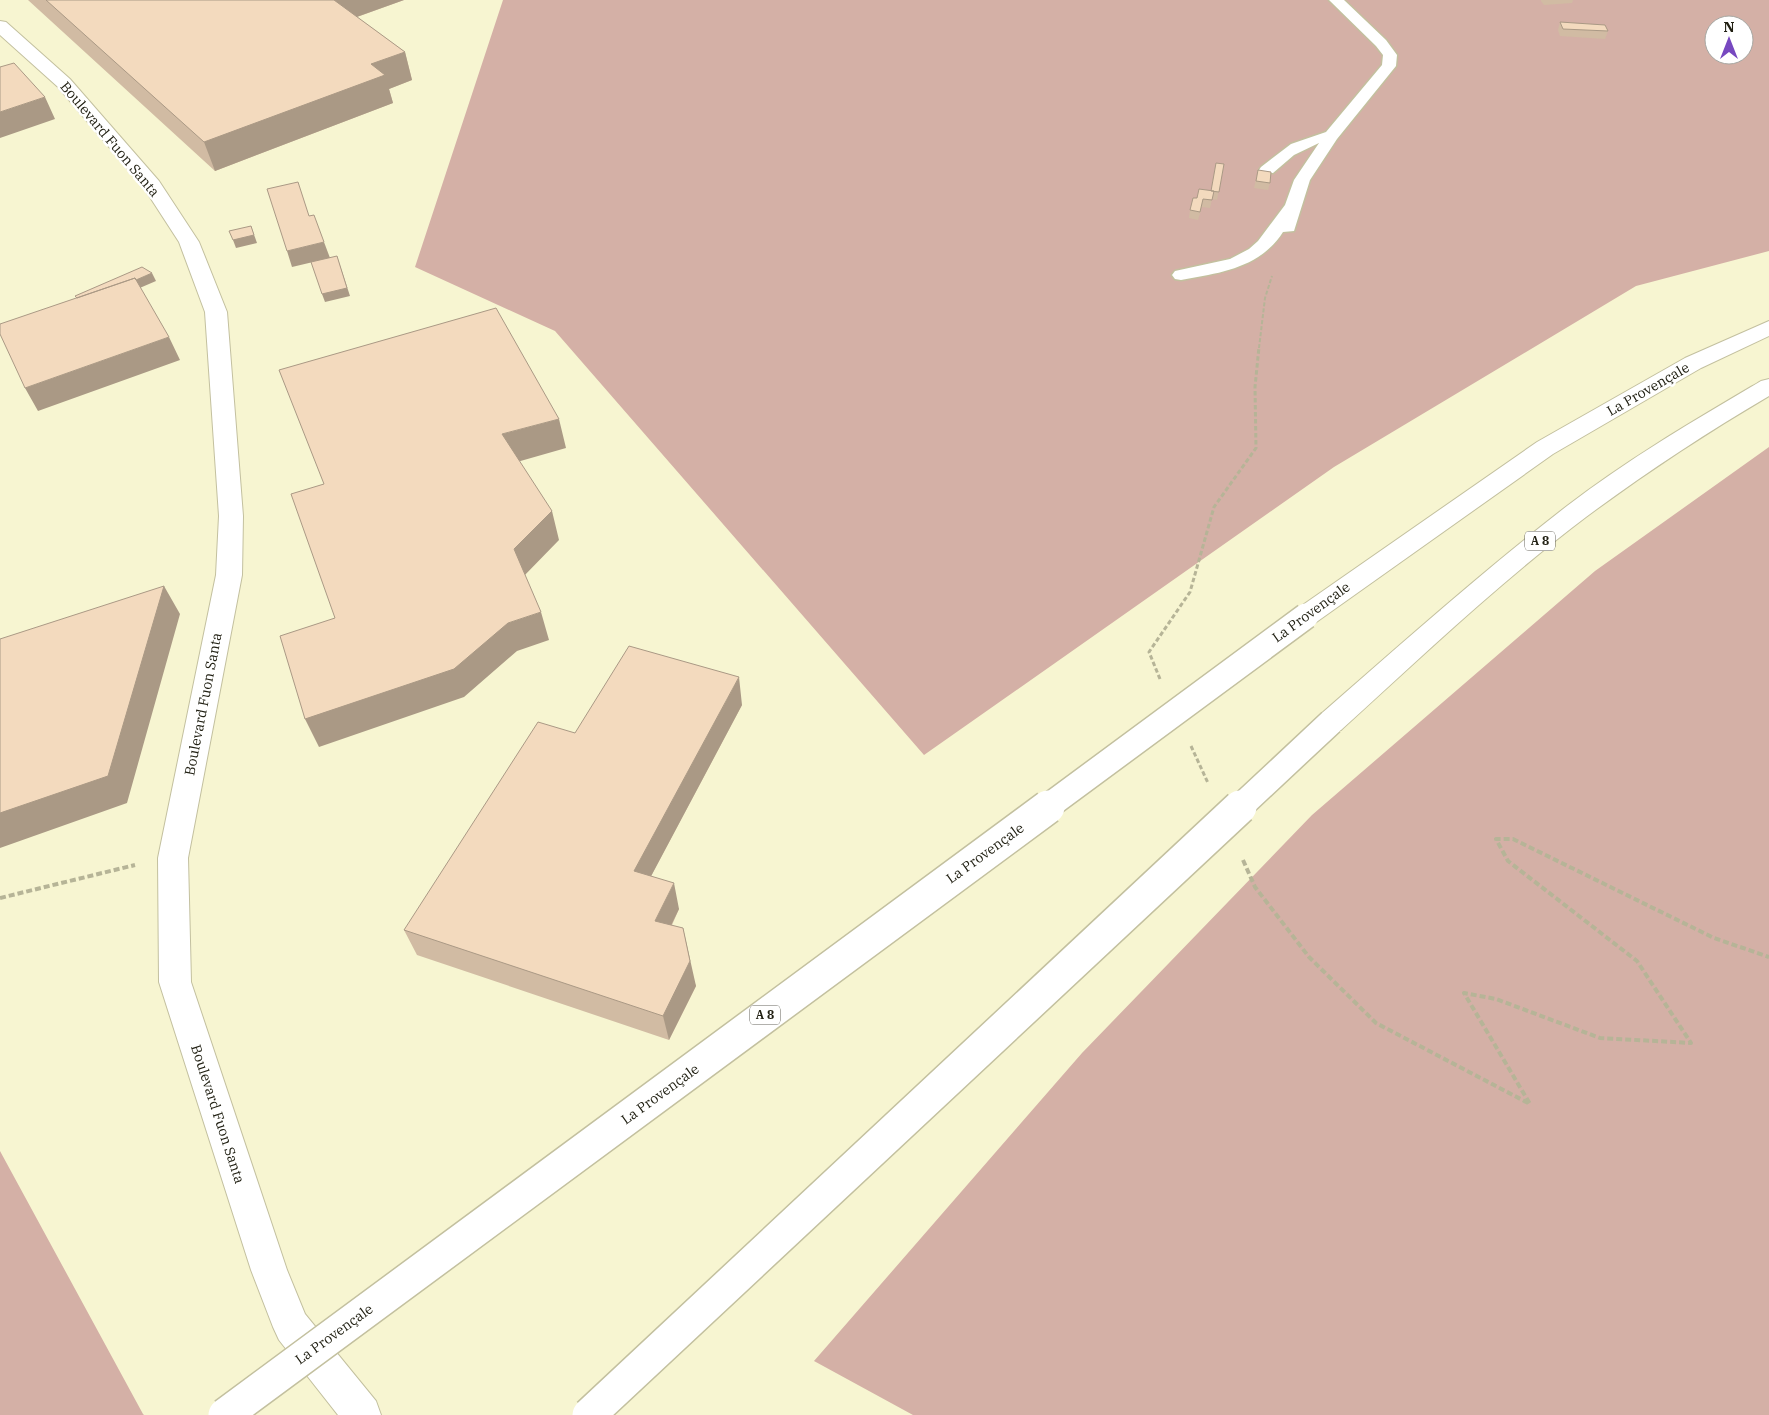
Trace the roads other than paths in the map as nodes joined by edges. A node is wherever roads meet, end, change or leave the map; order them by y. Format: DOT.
graph roads {
  1 [pos="1336,0"];
  2 [pos="0,26"];
  3 [pos="1331,136"];
  4 [pos="1267,170"];
  5 [pos="1292,207"];
  6 [pos="1288,228"];
  7 [pos="1181,275"];
  8 [pos="1769,328"];
  9 [pos="1769,386"];
  10 [pos="225,1415"];
  11 [pos="362,1415"];
  12 [pos="589,1415"];
  1 -- 3 [label="lane"];
  2 -- 11 [label="main road, Boulevard Fuon Santa"];
  3 -- 4 [label="lane"];
  3 -- 5 [label="lane"];
  5 -- 6 [label="lane"];
  5 -- 7 [label="lane"];
  8 -- 10 [label="main road, La Provençale / A 8, bridge"];
  9 -- 12 [label="main road, A 8, bridge"];
}
